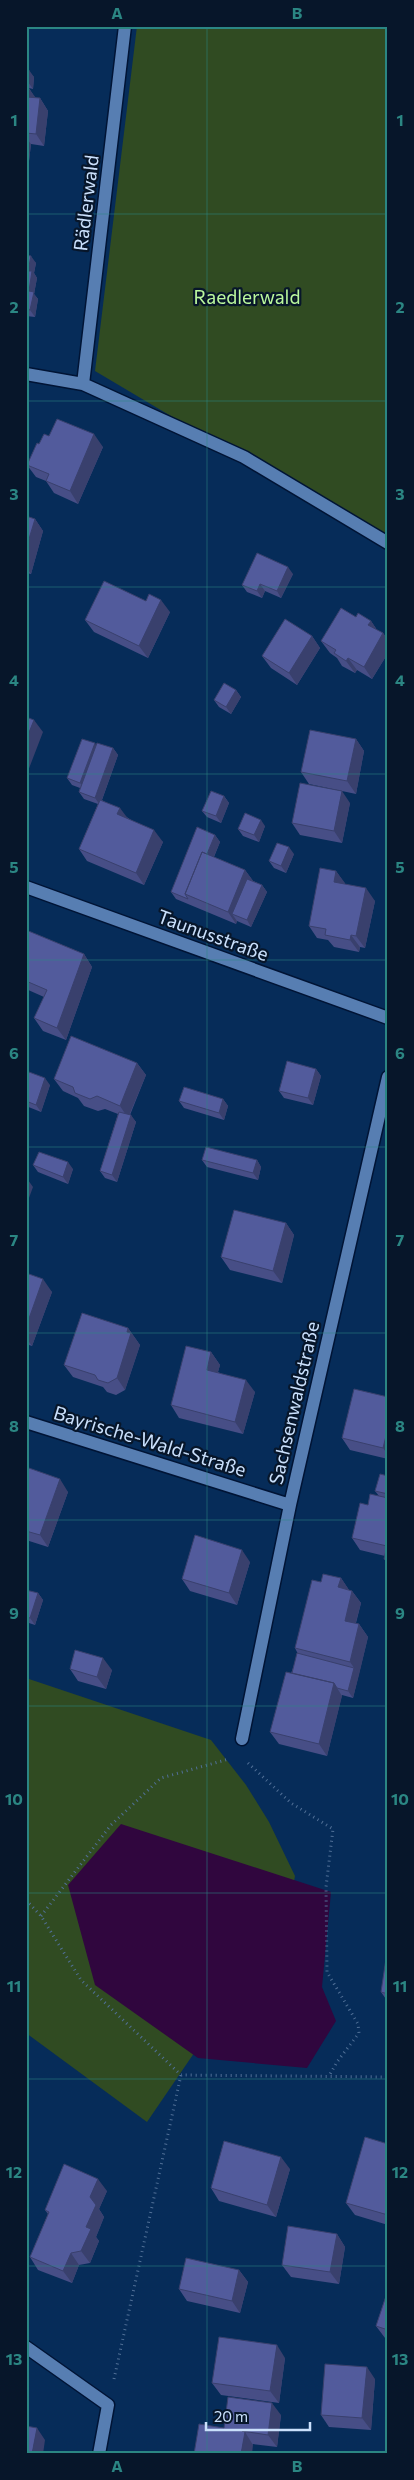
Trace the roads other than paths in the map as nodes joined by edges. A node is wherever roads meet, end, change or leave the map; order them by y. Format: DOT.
graph roads {
  1 [pos="125,26"];
  2 [pos="26,374"];
  3 [pos="83,384"];
  4 [pos="388,543"];
  5 [pos="26,887"];
  6 [pos="388,1018"];
  7 [pos="388,1077"];
  8 [pos="26,1422"];
  9 [pos="290,1505"];
  10 [pos="242,1739"];
  11 [pos="26,2347"];
  12 [pos="99,2454"];
  1 -- 3 [label="street, Rädlerwald"];
  2 -- 3 [label="street"];
  3 -- 4 [label="street"];
  5 -- 6 [label="street, Taunusstraße"];
  7 -- 9 [label="street, Sachsenwaldstraße"];
  8 -- 9 [label="street, Bayrische-Wald-Straße"];
  9 -- 10 [label="street, Sachsenwaldstraße"];
  11 -- 12 [label="street"];
}
